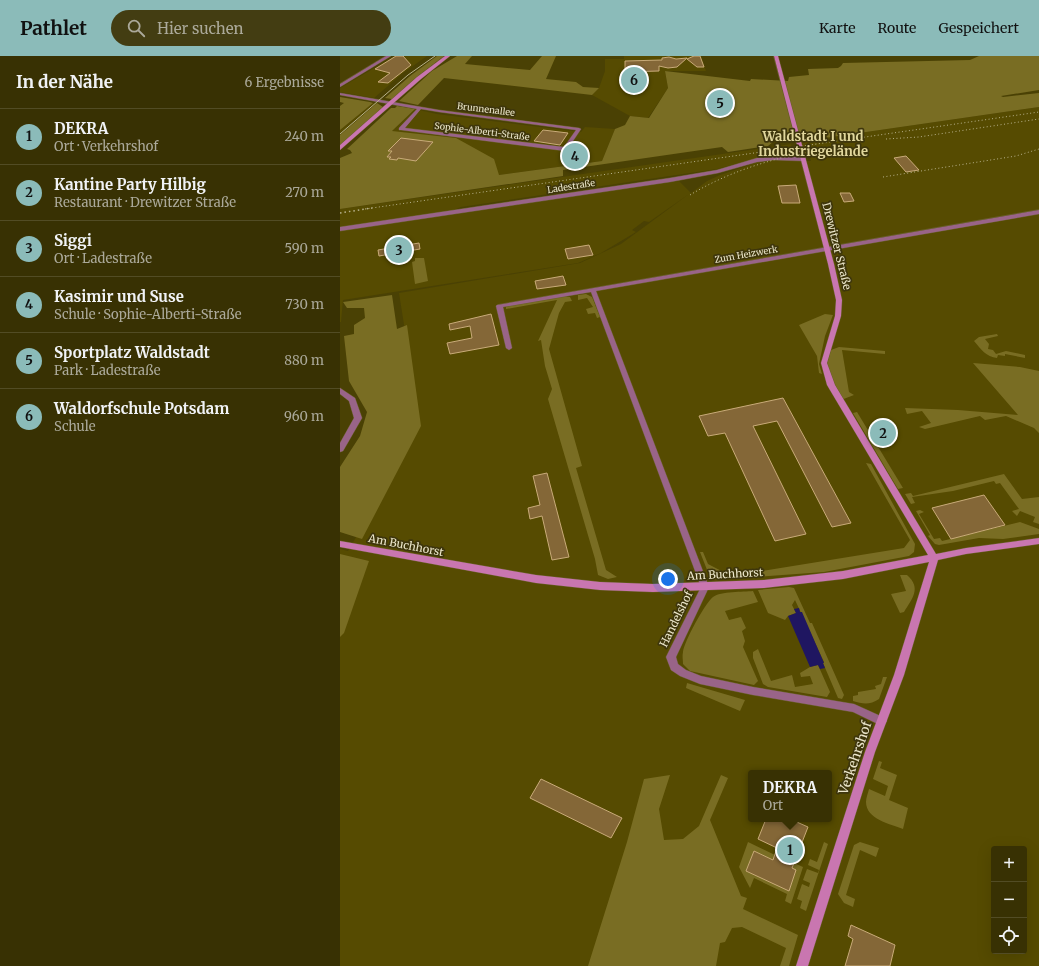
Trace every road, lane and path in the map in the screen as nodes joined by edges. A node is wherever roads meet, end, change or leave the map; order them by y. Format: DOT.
graph roads {
  1 [pos="389,56"];
  2 [pos="448,56"];
  3 [pos="776,56"];
  4 [pos="340,86"];
  5 [pos="340,94"];
  6 [pos="391,103"];
  7 [pos="420,108"];
  8 [pos="579,129"];
  9 [pos="340,148"];
  10 [pos="803,159"];
  11 [pos="1039,212"];
  12 [pos="340,229"];
  13 [pos="827,250"];
  14 [pos="593,290"];
  15 [pos="509,348"];
  16 [pos="340,390"];
  17 [pos="340,448"];
  18 [pos="1039,540"];
  19 [pos="340,544"];
  20 [pos="934,558"];
  21 [pos="705,587"];
  22 [pos="882,721"];
  23 [pos="802,966"];
  1 -- 4 [label="street"];
  2 -- 6 [label="main road"];
  3 -- 10 [label="main road, Drewitzer Straße"];
  5 -- 6 [label="street, Brunnenallee"];
  6 -- 7 [label="street, Brunnenallee"];
  6 -- 9 [label="main road"];
  7 -- 8 [label="street, Brunnenallee"];
  7 -- 8 [label="street, Sophie-Alberti-Straße"];
  10 -- 12 [label="street, Ladestraße"];
  10 -- 13 [label="main road, Drewitzer Straße"];
  11 -- 13 [label="street, Zum Heizwerk"];
  13 -- 14 [label="street, Zum Heizwerk"];
  13 -- 20 [label="main road, Drewitzer Straße"];
  14 -- 15 [label="street, Zum Heizwerk"];
  14 -- 21 [label="street, Handelshof"];
  16 -- 17 [label="street"];
  18 -- 20 [label="main road, Am Buchhorst"];
  19 -- 21 [label="main road, Am Buchhorst"];
  20 -- 21 [label="main road, Am Buchhorst"];
  20 -- 22 [label="main road, Verkehrshof"];
  21 -- 22 [label="street, Handelshof"];
  22 -- 23 [label="main road, Verkehrshof"];
}
